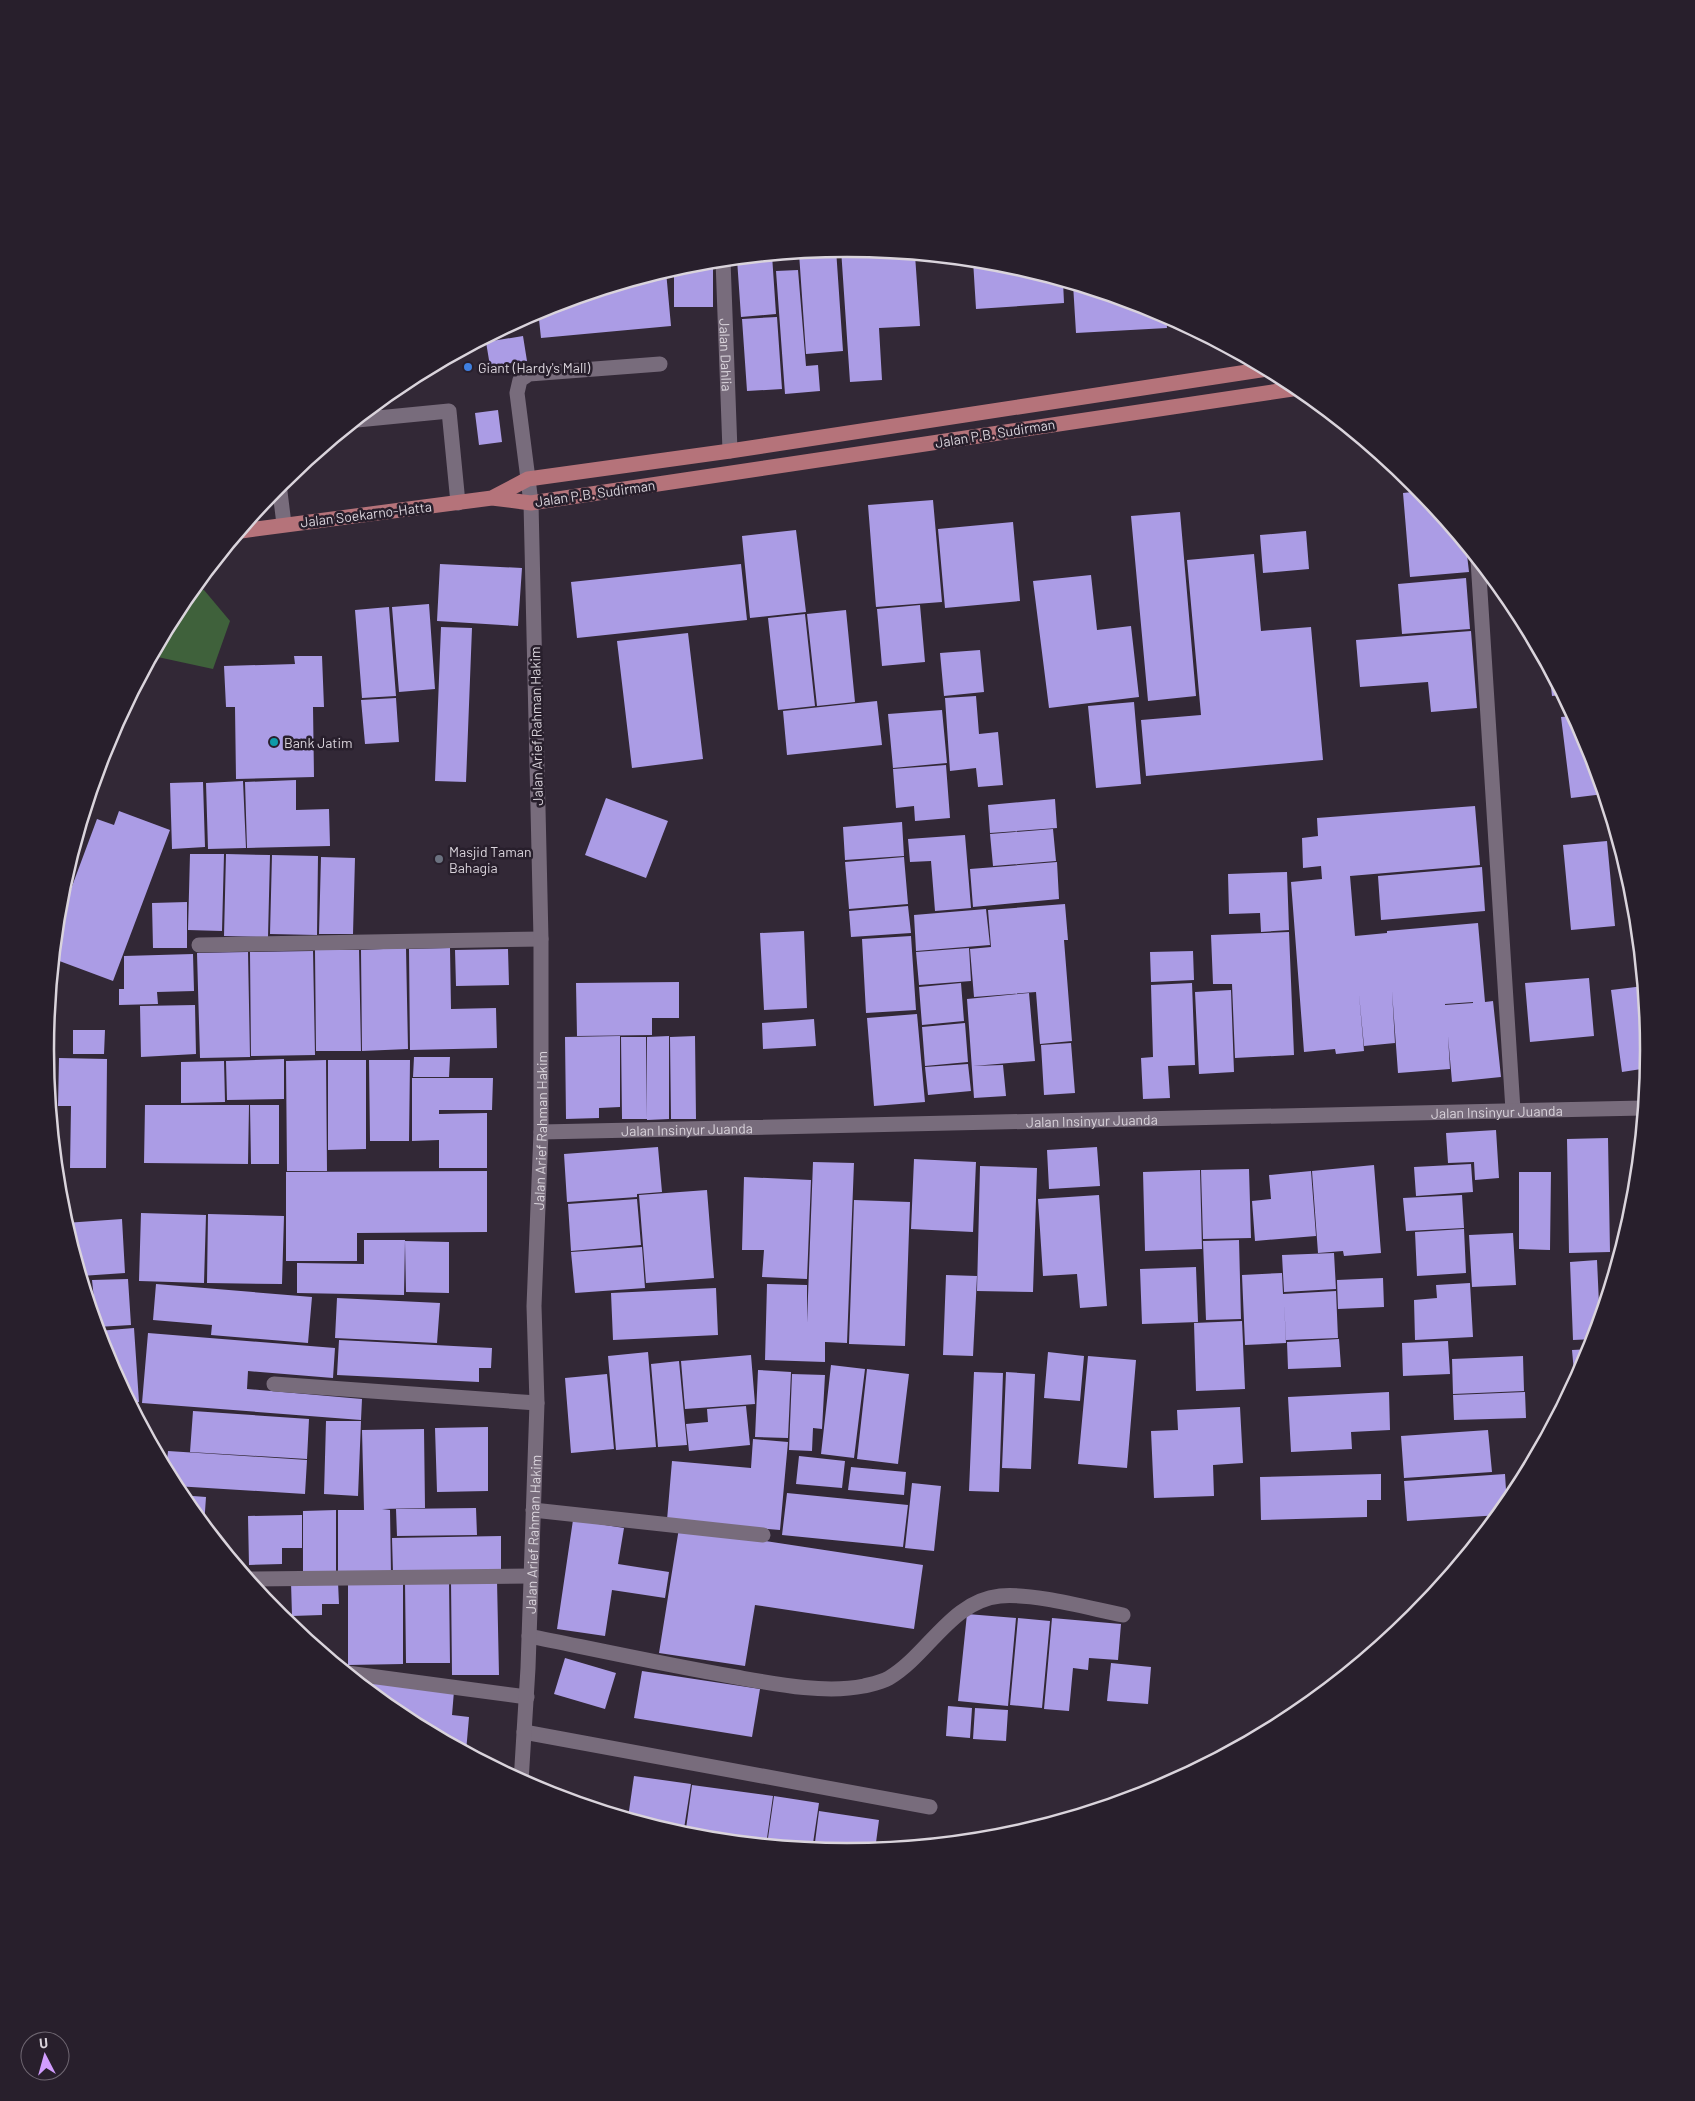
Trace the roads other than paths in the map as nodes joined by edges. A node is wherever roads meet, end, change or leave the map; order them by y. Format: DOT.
graph roads {
  1 [pos="723,267"];
  2 [pos="660,364"];
  3 [pos="1256,371"];
  4 [pos="1286,390"];
  5 [pos="367,419"];
  6 [pos="730,451"];
  7 [pos="528,479"];
  8 [pos="280,495"];
  9 [pos="492,498"];
  10 [pos="458,502"];
  11 [pos="531,504"];
  12 [pos="284,524"];
  13 [pos="249,530"];
  14 [pos="1479,569"];
  15 [pos="541,939"];
  16 [pos="199,945"];
  17 [pos="1639,1108"];
  18 [pos="1513,1110"];
  19 [pos="541,1132"];
  20 [pos="274,1384"];
  21 [pos="537,1404"];
  22 [pos="533,1510"];
  23 [pos="762,1535"];
  24 [pos="531,1576"];
  25 [pos="256,1579"];
  26 [pos="1123,1615"];
  27 [pos="529,1636"];
  28 [pos="357,1674"];
  29 [pos="526,1696"];
  30 [pos="524,1732"];
  31 [pos="521,1774"];
  32 [pos="930,1808"];
  1 -- 6 [label="street, Jalan Dahlia"];
  2 -- 7 [label="street, Jalan Arief Rahman Hakim"];
  3 -- 6 [label="main road, Jalan P.B. Sudirman"];
  4 -- 11 [label="main road, Jalan P.B. Sudirman"];
  5 -- 10 [label="street"];
  6 -- 7 [label="main road, Jalan P.B. Sudirman"];
  7 -- 9 [label="main road, Jalan P.B. Sudirman"];
  7 -- 11 [label="street, Jalan Arief Rahman Hakim"];
  8 -- 12 [label="street"];
  9 -- 10 [label="main road, Jalan Soekarno-Hatta"];
  9 -- 11 [label="main road, Jalan P.B. Sudirman"];
  10 -- 12 [label="main road, Jalan Soekarno-Hatta"];
  11 -- 15 [label="street, Jalan Arief Rahman Hakim"];
  12 -- 13 [label="main road, Jalan Soekarno-Hatta"];
  14 -- 18 [label="street"];
  15 -- 16 [label="street"];
  15 -- 19 [label="street, Jalan Arief Rahman Hakim"];
  17 -- 18 [label="street, Jalan Insinyur Juanda"];
  18 -- 19 [label="street, Jalan Insinyur Juanda"];
  19 -- 21 [label="street, Jalan Arief Rahman Hakim"];
  20 -- 21 [label="street"];
  21 -- 22 [label="street, Jalan Arief Rahman Hakim"];
  22 -- 23 [label="street"];
  22 -- 24 [label="street, Jalan Arief Rahman Hakim"];
  24 -- 25 [label="street"];
  24 -- 27 [label="street, Jalan Arief Rahman Hakim"];
  26 -- 27 [label="street"];
  27 -- 29 [label="street, Jalan Arief Rahman Hakim"];
  28 -- 29 [label="street"];
  29 -- 30 [label="street, Jalan Arief Rahman Hakim"];
  30 -- 31 [label="street, Jalan Arief Rahman Hakim"];
  30 -- 32 [label="street"];
}
